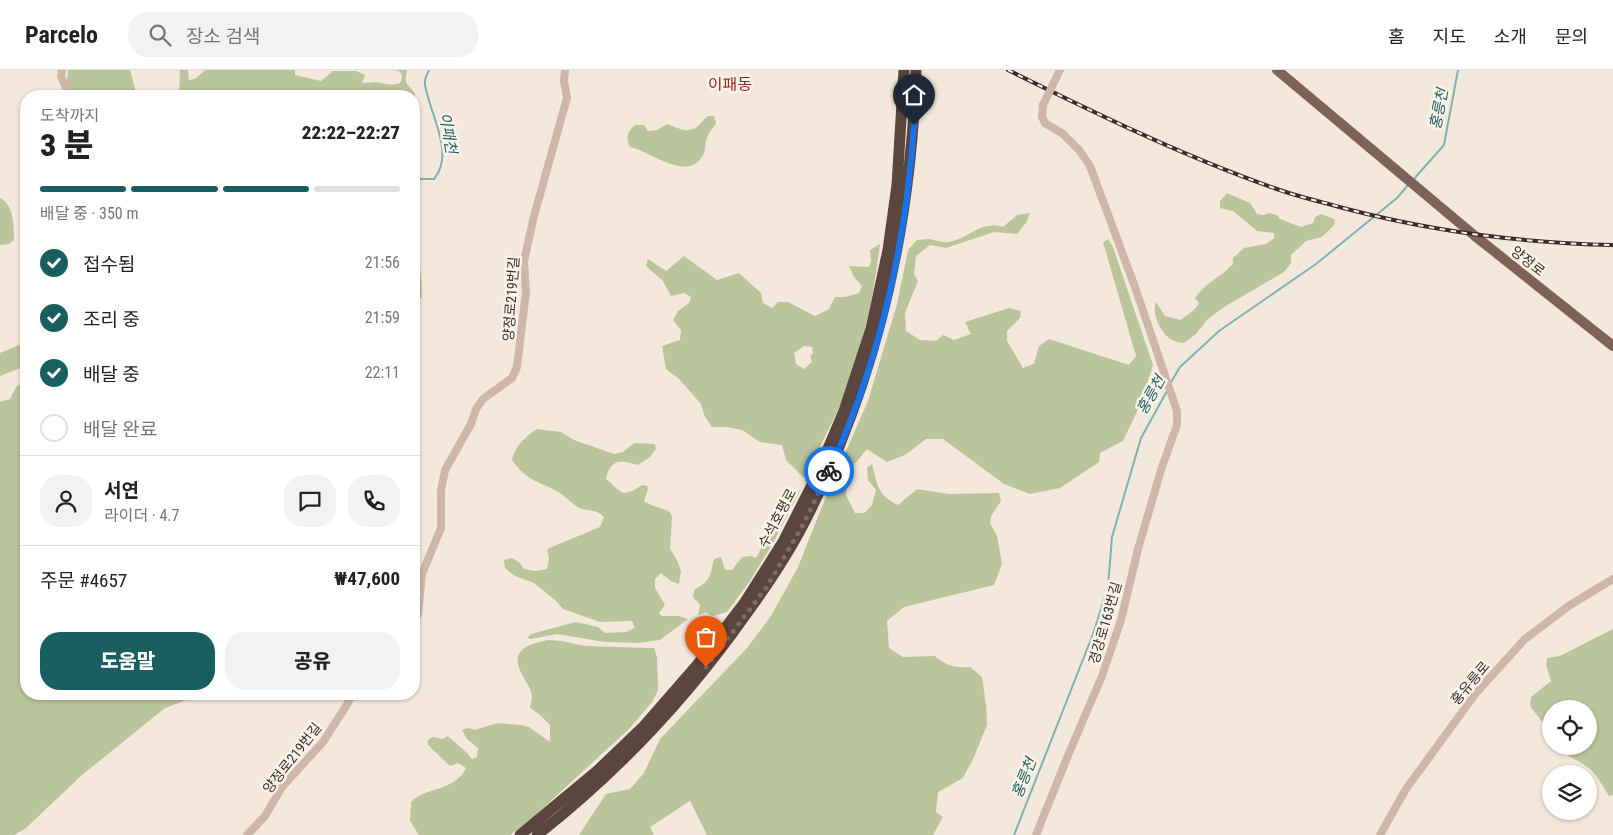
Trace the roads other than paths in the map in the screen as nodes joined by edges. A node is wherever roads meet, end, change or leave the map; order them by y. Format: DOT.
graph roads {
  1 [pos="62,70"];
  2 [pos="565,70"];
  3 [pos="904,70"];
  4 [pos="1060,70"];
  5 [pos="1277,70"];
  6 [pos="916,73"];
  7 [pos="67,90"];
  8 [pos="1613,346"];
  9 [pos="1613,579"];
  10 [pos="420,594"];
  11 [pos="349,700"];
  12 [pos="247,835"];
  13 [pos="520,835"];
  14 [pos="537,835"];
  15 [pos="1036,835"];
  16 [pos="1380,835"];
  1 -- 7 [label="street"];
  2 -- 10 [label="street, 양정로219번길"];
  3 -- 13 [label="highway, 수석호평로"];
  4 -- 15 [label="street, 경강로163번길, bridge"];
  5 -- 8 [label="main road, 양정로"];
  6 -- 14 [label="highway, 수석호평로"];
  9 -- 16 [label="street, 홍유릉로"];
  11 -- 12 [label="street, 양정로219번길"];
}
